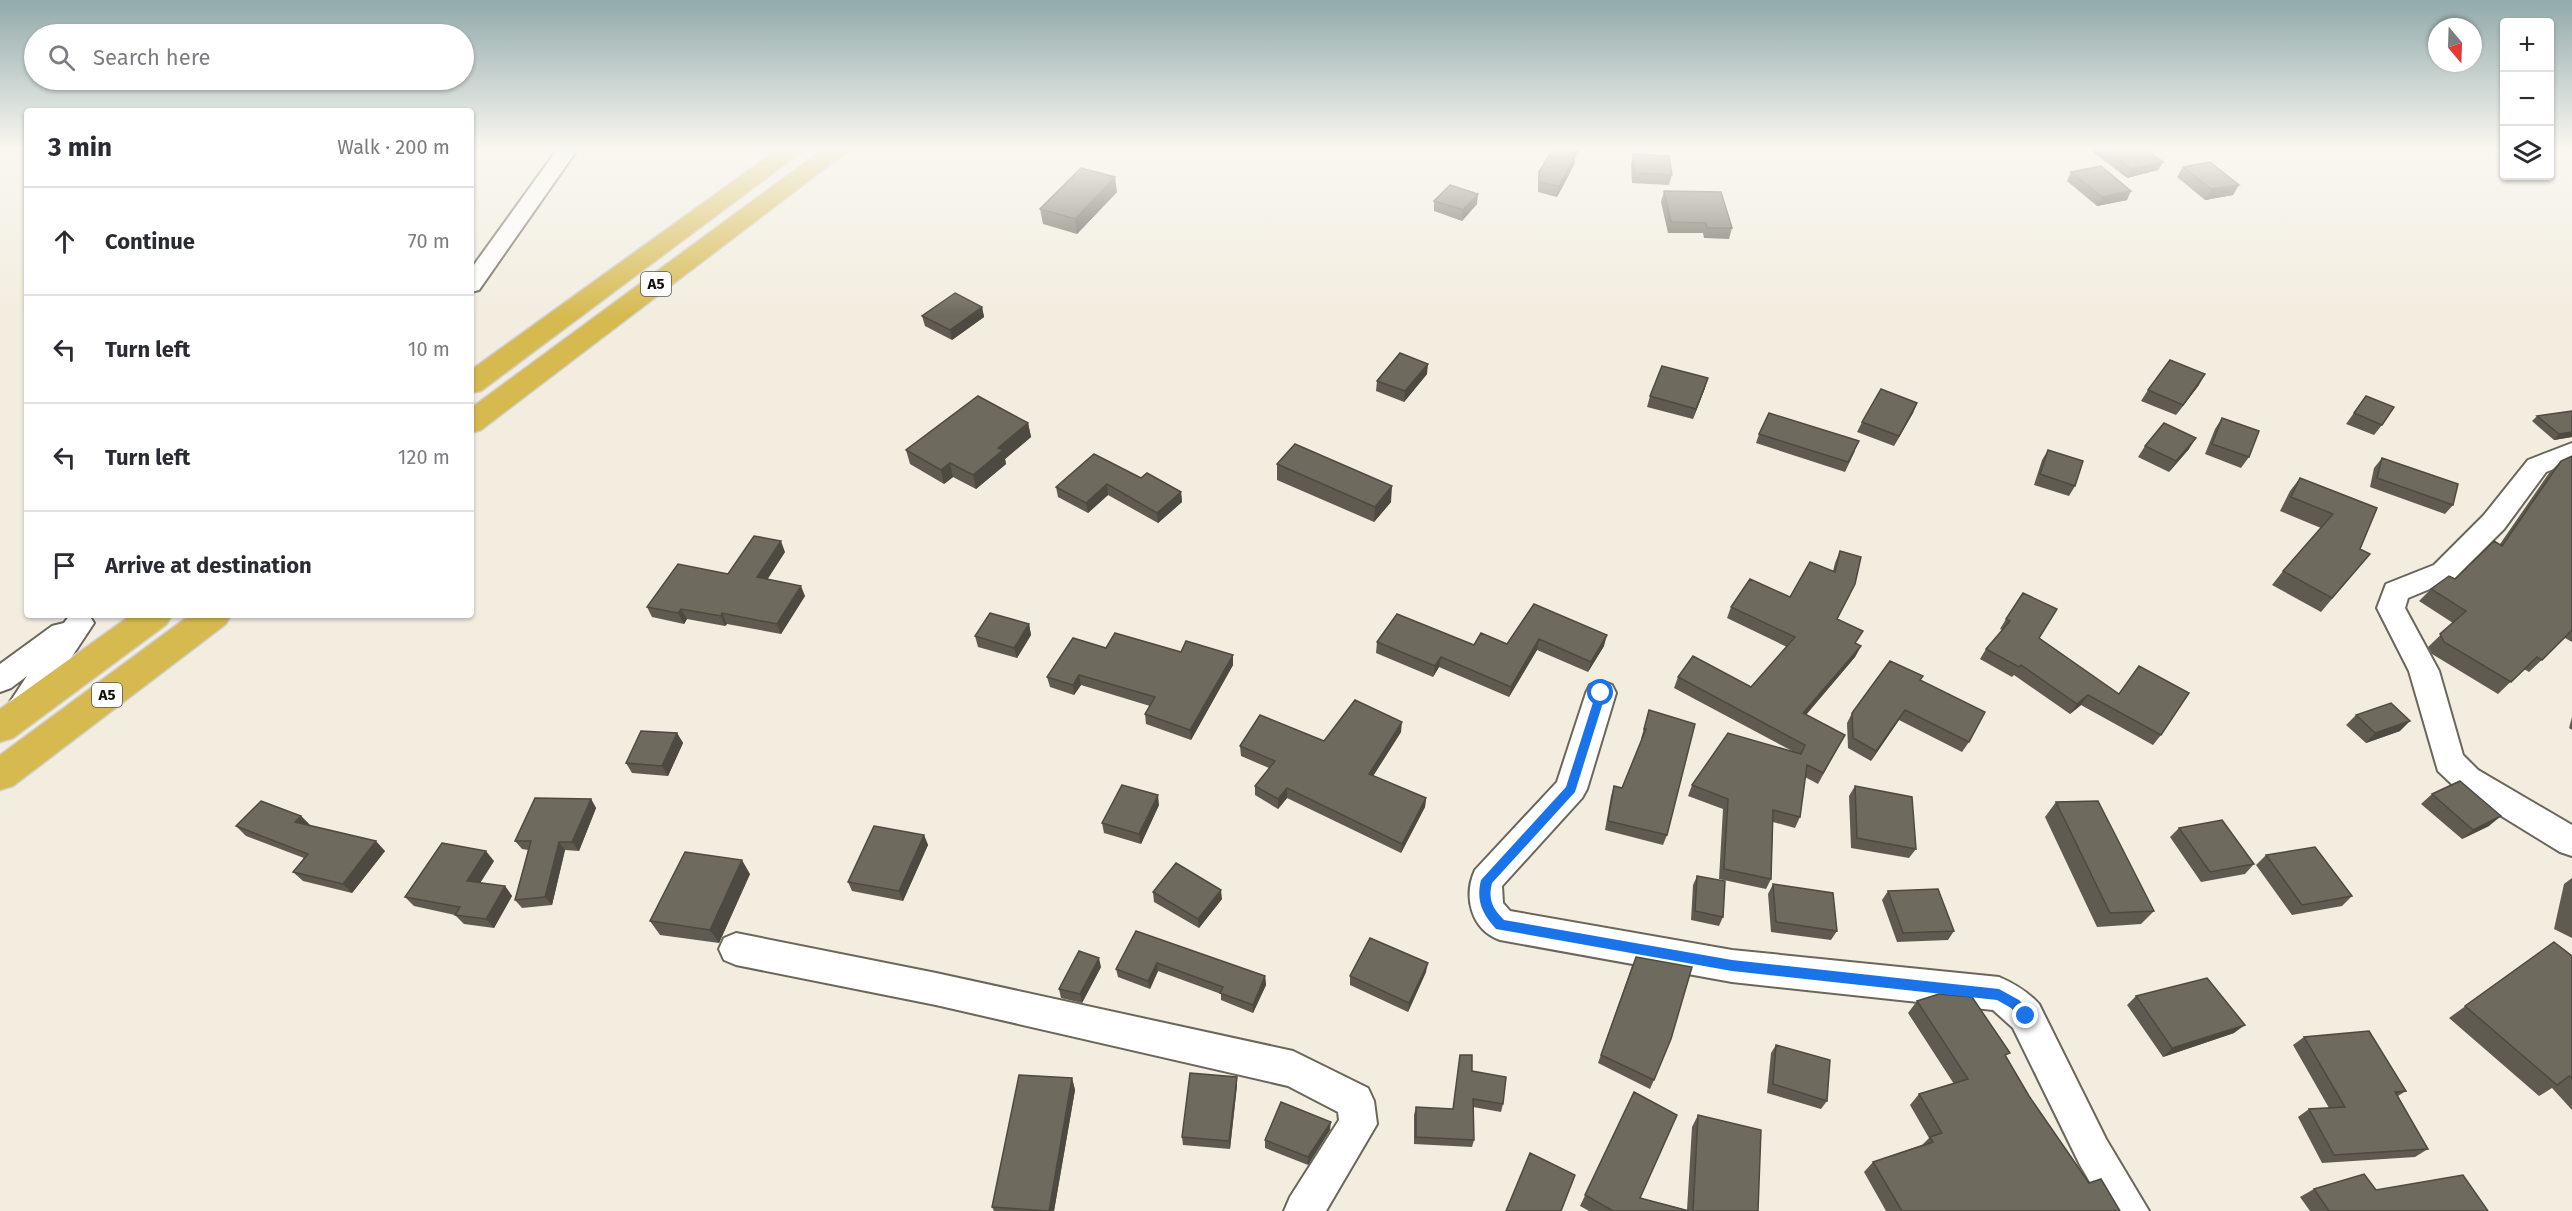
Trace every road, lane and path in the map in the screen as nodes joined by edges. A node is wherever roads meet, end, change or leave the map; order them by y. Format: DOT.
graph roads {
  1 [pos="529,204"];
  2 [pos="719,204"];
  3 [pos="765,204"];
  4 [pos="474,281"];
  5 [pos="474,382"];
  6 [pos="474,421"];
  7 [pos="2572,452"];
  8 [pos="148,618"];
  9 [pos="210,618"];
  10 [pos="86,619"];
  11 [pos="132,625"];
  12 [pos="0,680"];
  13 [pos="1601,693"];
  14 [pos="7,723"];
  15 [pos="0,775"];
  16 [pos="2572,842"];
  17 [pos="736,950"];
  18 [pos="1304,1211"];
  19 [pos="2129,1211"];
  1 -- 4 [label="street"];
  2 -- 5 [label="highway, A5"];
  3 -- 6 [label="highway, A5"];
  7 -- 16 [label="street"];
  8 -- 11 [label="highway, A5"];
  9 -- 15 [label="highway, A5"];
  10 -- 12 [label="street"];
  10 -- 14 [label="street"];
  11 -- 14 [label="highway, A5"];
  13 -- 19 [label="street"];
  17 -- 18 [label="street"];
}
